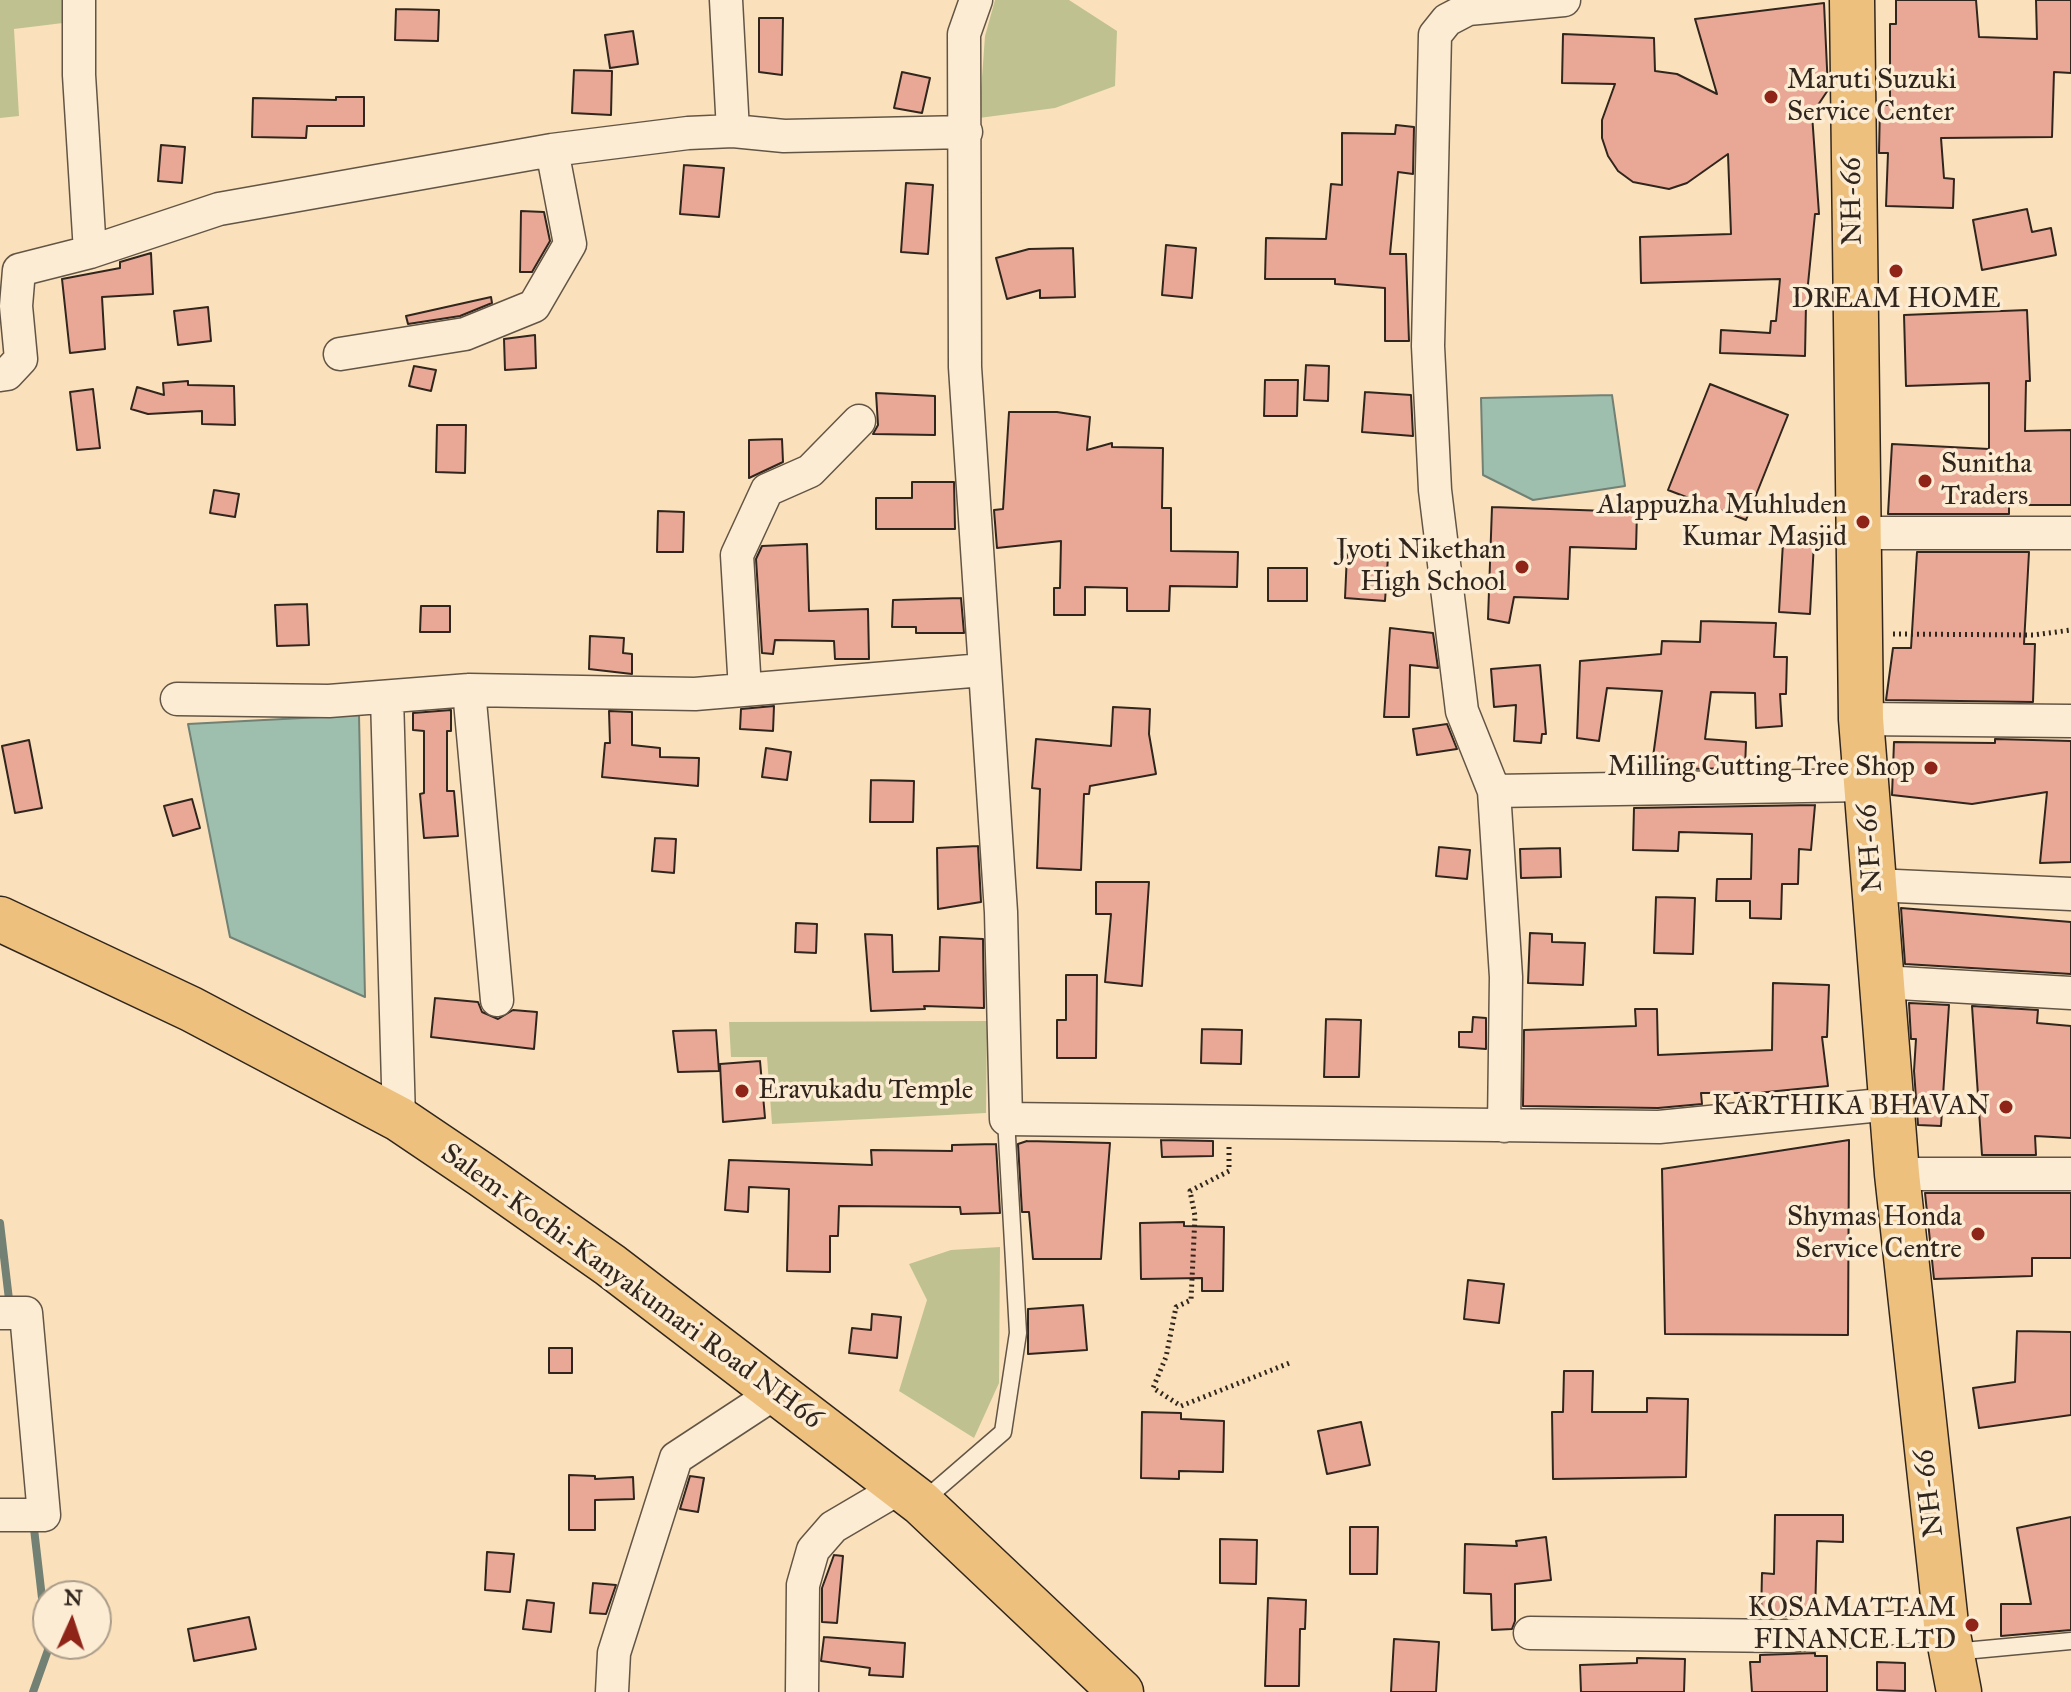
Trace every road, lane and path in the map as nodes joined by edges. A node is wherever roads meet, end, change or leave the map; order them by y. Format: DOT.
graph roads {
  1 [pos="79,0"];
  2 [pos="726,0"];
  3 [pos="976,0"];
  4 [pos="1564,0"];
  5 [pos="1852,0"];
  6 [pos="733,131"];
  7 [pos="966,132"];
  8 [pos="552,150"];
  9 [pos="90,252"];
  10 [pos="340,354"];
  11 [pos="0,375"];
  12 [pos="859,421"];
  13 [pos="1858,533"];
  14 [pos="2071,533"];
  15 [pos="2071,630"];
  16 [pos="1860,633"];
  17 [pos="983,670"];
  18 [pos="469,690"];
  19 [pos="745,690"];
  20 [pos="387,697"];
  21 [pos="177,699"];
  22 [pos="1861,719"];
  23 [pos="2071,721"];
  24 [pos="1866,785"];
  25 [pos="1494,791"];
  26 [pos="1874,885"];
  27 [pos="2071,894"];
  28 [pos="0,919"];
  29 [pos="1882,982"];
  30 [pos="2071,993"];
  31 [pos="497,1000"];
  32 [pos="1891,1104"];
  33 [pos="399,1119"];
  34 [pos="1006,1119"];
  35 [pos="1229,1122"];
  36 [pos="1504,1126"];
  37 [pos="1897,1174"];
  38 [pos="2071,1174"];
  39 [pos="0,1313"];
  40 [pos="1292,1362"];
  41 [pos="775,1393"];
  42 [pos="911,1495"];
  43 [pos="0,1515"];
  44 [pos="1530,1633"];
  45 [pos="2071,1641"];
  46 [pos="1952,1656"];
  47 [pos="612,1692"];
  48 [pos="802,1692"];
  49 [pos="1121,1692"];
  1 -- 9 [label="street"];
  2 -- 6 [label="street"];
  3 -- 7 [label="street"];
  4 -- 25 [label="street"];
  5 -- 13 [label="main road, NH-66"];
  6 -- 7 [label="street"];
  6 -- 8 [label="street"];
  7 -- 17 [label="street"];
  8 -- 9 [label="street"];
  8 -- 10 [label="street"];
  9 -- 11 [label="street"];
  12 -- 19 [label="street"];
  13 -- 14 [label="street"];
  13 -- 16 [label="main road, NH-66"];
  15 -- 16 [label="path"];
  16 -- 22 [label="main road, NH-66"];
  17 -- 19 [label="street"];
  17 -- 34 [label="street"];
  18 -- 19 [label="street"];
  18 -- 20 [label="street"];
  18 -- 31 [label="street"];
  20 -- 21 [label="street"];
  20 -- 33 [label="street"];
  22 -- 23 [label="street"];
  22 -- 24 [label="main road, NH-66"];
  24 -- 25 [label="street"];
  24 -- 26 [label="main road, NH-66"];
  25 -- 36 [label="street"];
  26 -- 27 [label="street"];
  26 -- 29 [label="main road, NH-66"];
  28 -- 33 [label="main road, Salem-Kochi-Kanyakumari Road NH66"];
  29 -- 30 [label="street"];
  29 -- 32 [label="main road, NH-66"];
  32 -- 36 [label="street"];
  32 -- 37 [label="main road, NH-66"];
  33 -- 41 [label="main road, Salem-Kochi-Kanyakumari Road NH66"];
  34 -- 35 [label="street"];
  34 -- 42 [label="lane"];
  35 -- 36 [label="street"];
  35 -- 40 [label="path"];
  37 -- 38 [label="street"];
  37 -- 46 [label="main road, NH-66"];
  39 -- 43 [label="street"];
  41 -- 42 [label="main road, Salem-Kochi-Kanyakumari Road NH66"];
  41 -- 47 [label="street"];
  42 -- 48 [label="street"];
  42 -- 49 [label="main road, Salem-Kochi-Kanyakumari Road NH66"];
  44 -- 46 [label="street"];
  45 -- 46 [label="lane"];
}
